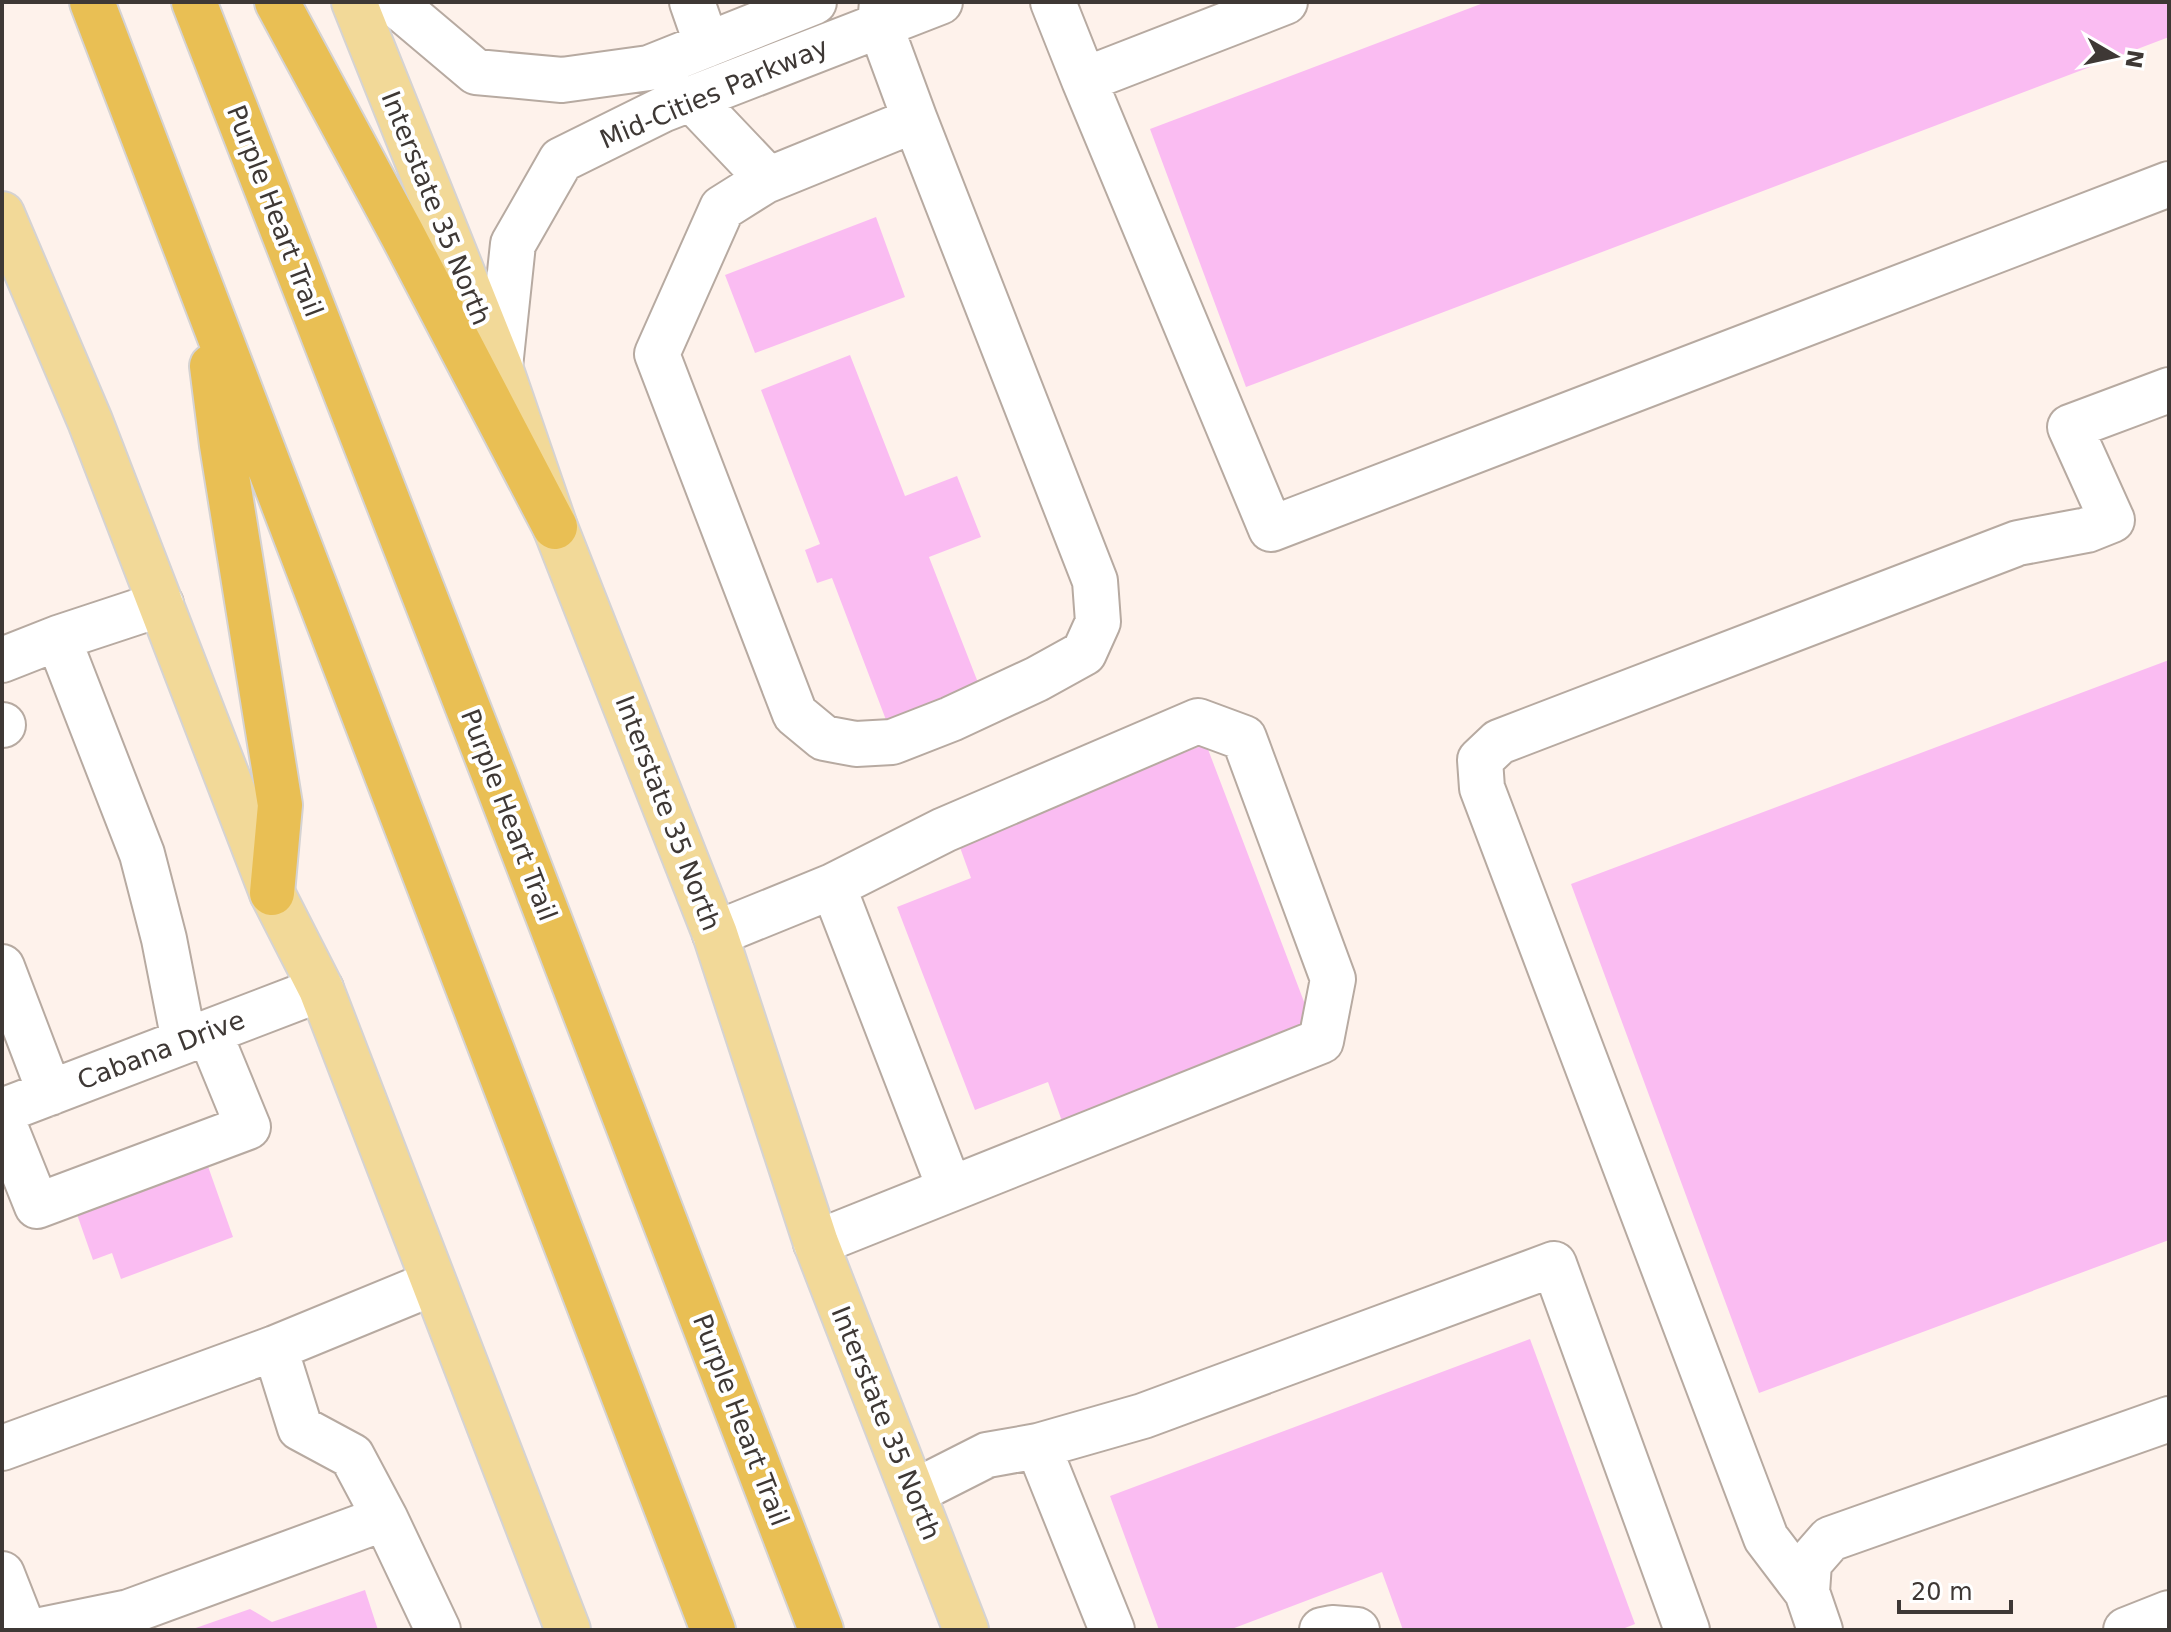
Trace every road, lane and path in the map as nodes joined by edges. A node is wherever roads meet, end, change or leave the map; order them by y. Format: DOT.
graph roads {
  1 [pos="92,2"];
  2 [pos="194,2"];
  3 [pos="277,2"];
  4 [pos="354,2"];
  5 [pos="393,2"];
  6 [pos="692,2"];
  7 [pos="814,2"];
  8 [pos="940,2"];
  9 [pos="1053,2"];
  10 [pos="1285,2"];
  11 [pos="881,14"];
  12 [pos="707,45"];
  13 [pos="1084,80"];
  14 [pos="691,98"];
  15 [pos="915,120"];
  16 [pos="768,179"];
  17 [pos="2169,184"];
  18 [pos="2,214"];
  19 [pos="202,292"];
  20 [pos="500,367"];
  21 [pos="2169,390"];
  22 [pos="555,527"];
  23 [pos="161,604"];
  24 [pos="58,638"];
  25 [pos="2,660"];
  26 [pos="833,886"];
  27 [pos="272,893"];
  28 [pos="715,934"];
  29 [pos="2,967"];
  30 [pos="321,989"];
  31 [pos="197,1036"];
  32 [pos="50,1093"];
  33 [pos="2,1111"];
  34 [pos="2,1119"];
  35 [pos="950,1189"];
  36 [pos="816,1243"];
  37 [pos="433,1283"];
  38 [pos="275,1348"];
  39 [pos="2169,1419"];
  40 [pos="1038,1446"];
  41 [pos="2,1448"];
  42 [pos="914,1492"];
  43 [pos="385,1518"];
  44 [pos="2,1574"];
  45 [pos="1813,1611"];
  46 [pos="2169,1613"];
  47 [pos="132,1621"];
  48 [pos="24,1630"];
  49 [pos="41,1630"];
  50 [pos="438,1630"];
  51 [pos="568,1630"];
  52 [pos="713,1630"];
  53 [pos="821,1630"];
  54 [pos="966,1630"];
  55 [pos="1112,1630"];
  56 [pos="1322,1630"];
  57 [pos="1357,1630"];
  58 [pos="1687,1630"];
  59 [pos="2126,1630"];
  1 -- 19 [label="highway"];
  2 -- 53 [label="highway, Purple Heart Trail"];
  3 -- 22 [label="highway"];
  4 -- 20 [label="main road, Interstate 35 North"];
  5 -- 12 [label="street, Mid-Cities Parkway"];
  6 -- 12 [label="street"];
  7 -- 12 [label="street, Mid-Cities Parkway"];
  8 -- 11 [label="street, Mid-Cities Parkway"];
  9 -- 13 [label="street"];
  10 -- 13 [label="street"];
  11 -- 14 [label="street, Mid-Cities Parkway"];
  11 -- 15 [label="street"];
  13 -- 17 [label="street"];
  14 -- 16 [label="street"];
  14 -- 20 [label="street, Mid-Cities Parkway"];
  15 -- 16 [label="street"];
  15 -- 16 [label="street"];
  18 -- 23 [label="main road"];
  19 -- 27 [label="highway"];
  19 -- 52 [label="highway"];
  20 -- 22 [label="main road, Interstate 35 North"];
  21 -- 45 [label="street"];
  22 -- 28 [label="main road, Interstate 35 North"];
  23 -- 24 [label="street"];
  23 -- 27 [label="main road"];
  24 -- 25 [label="street"];
  24 -- 31 [label="street"];
  26 -- 28 [label="street"];
  26 -- 35 [label="street"];
  26 -- 35 [label="street"];
  27 -- 30 [label="main road"];
  28 -- 36 [label="main road, Interstate 35 North"];
  29 -- 32 [label="street"];
  30 -- 31 [label="street, Cabana Drive"];
  30 -- 37 [label="main road"];
  31 -- 32 [label="street, Cabana Drive"];
  31 -- 34 [label="street"];
  32 -- 33 [label="street, Cabana Drive"];
  35 -- 36 [label="street"];
  36 -- 42 [label="main road, Interstate 35 North"];
  37 -- 38 [label="street"];
  37 -- 51 [label="main road"];
  38 -- 41 [label="street"];
  38 -- 43 [label="street"];
  39 -- 45 [label="street"];
  40 -- 42 [label="street"];
  40 -- 55 [label="street"];
  40 -- 58 [label="street"];
  42 -- 54 [label="main road, Interstate 35 North"];
  43 -- 47 [label="street"];
  43 -- 50 [label="street"];
  44 -- 48 [label="street"];
  46 -- 59 [label="street"];
  47 -- 49 [label="street"];
  56 -- 57 [label="street"];
}
